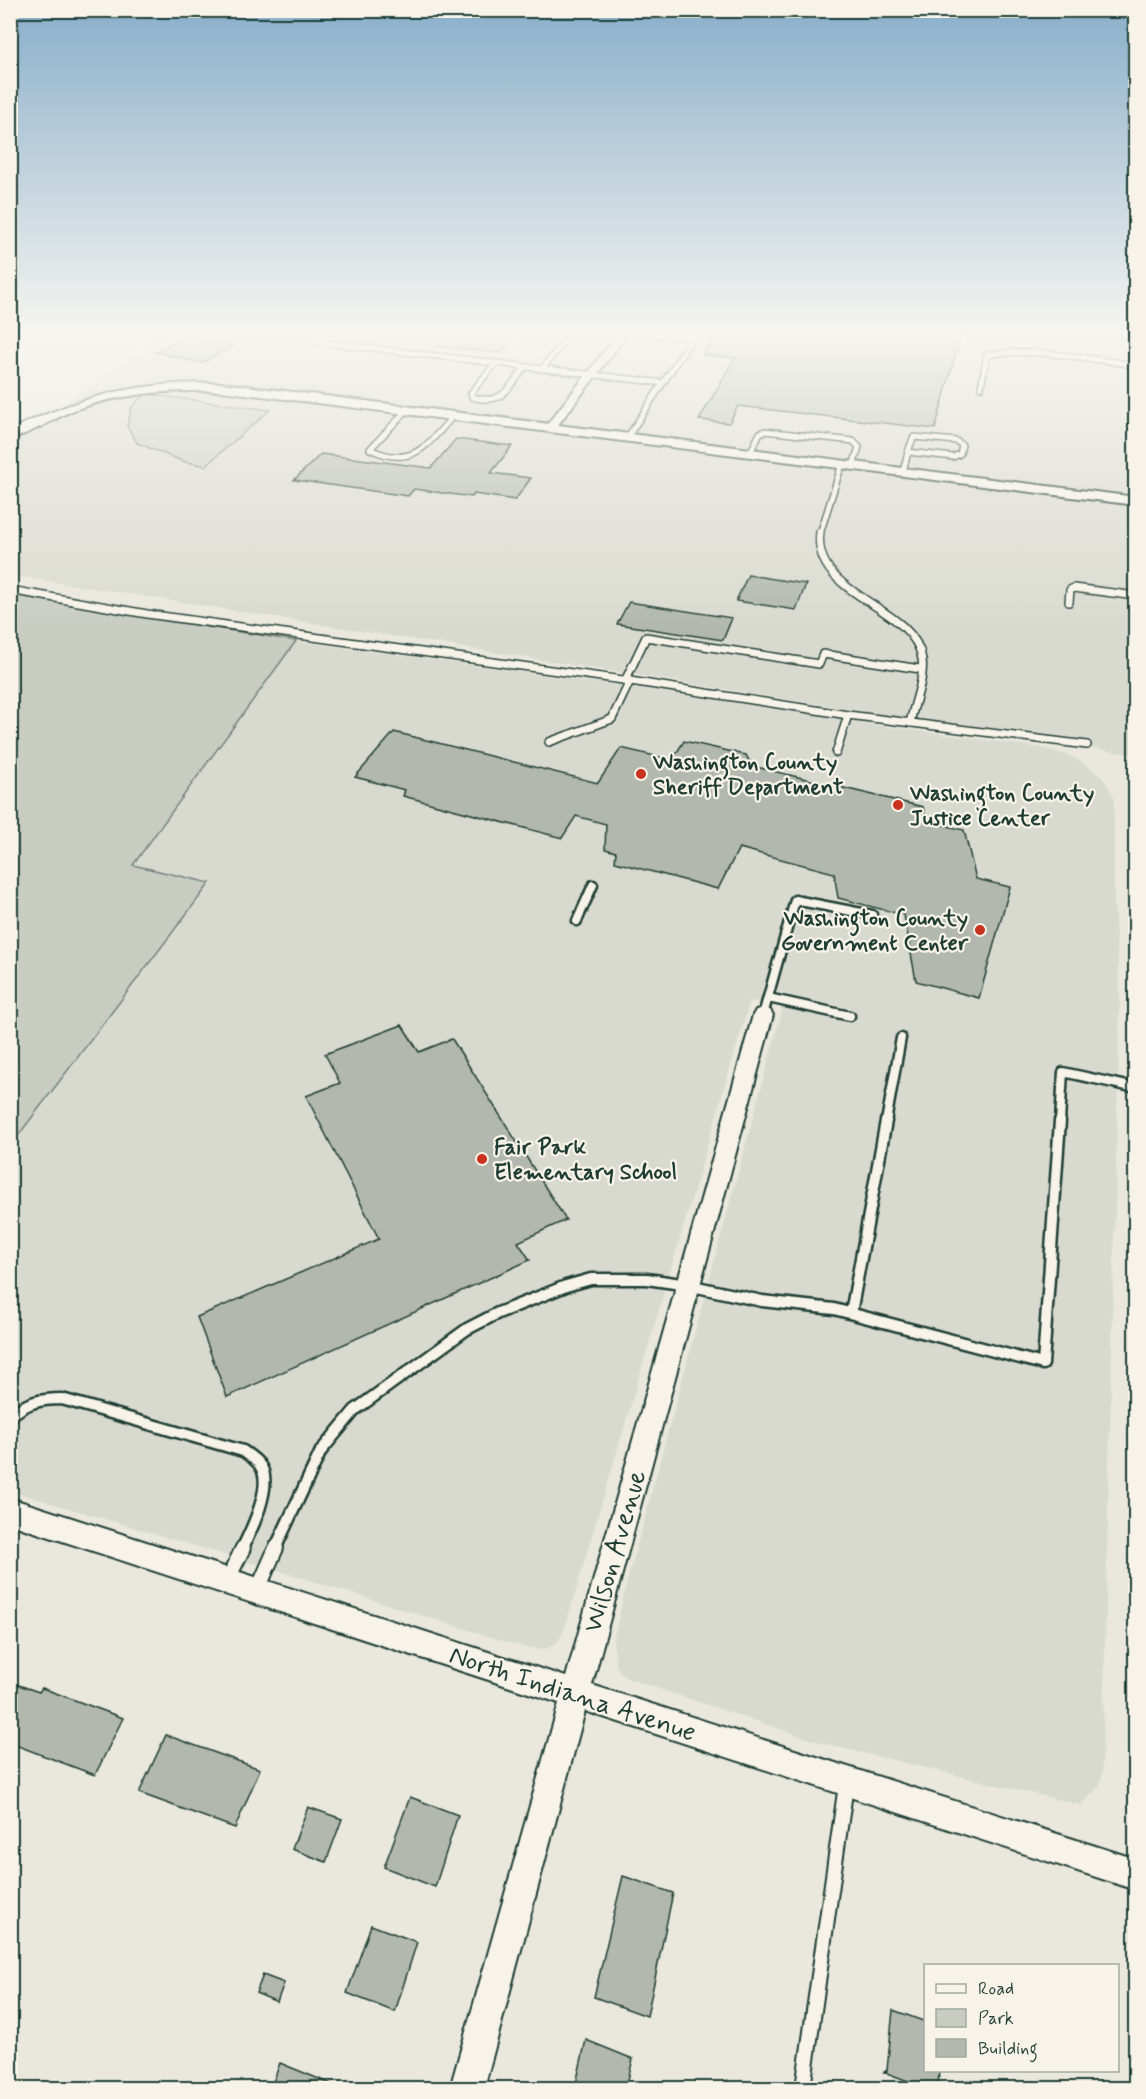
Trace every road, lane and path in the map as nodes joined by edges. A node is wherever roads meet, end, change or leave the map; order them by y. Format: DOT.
graph roads {
  1 [pos="386,432"];
  2 [pos="438,432"];
  3 [pos="580,432"];
  4 [pos="631,432"];
  5 [pos="763,432"];
  6 [pos="773,432"];
  7 [pos="627,438"];
  8 [pos="908,452"];
  9 [pos="750,453"];
  10 [pos="848,465"];
  11 [pos="903,472"];
  12 [pos="1136,501"];
  13 [pos="10,590"];
  14 [pos="1136,596"];
  15 [pos="1069,602"];
  16 [pos="920,669"];
  17 [pos="627,681"];
  18 [pos="848,715"];
  19 [pos="910,723"];
  20 [pos="549,742"];
  21 [pos="1087,745"];
  22 [pos="837,753"];
  23 [pos="593,885"];
  24 [pos="872,915"];
  25 [pos="577,921"];
  26 [pos="766,1006"];
  27 [pos="850,1016"];
  28 [pos="901,1038"];
  29 [pos="1136,1088"];
  30 [pos="688,1285"];
  31 [pos="851,1313"];
  32 [pos="10,1417"];
  33 [pos="10,1511"];
  34 [pos="226,1581"];
  35 [pos="257,1591"];
  36 [pos="574,1694"];
  37 [pos="846,1782"];
  38 [pos="1136,1875"];
  39 [pos="467,2088"];
  40 [pos="802,2088"];
  1 -- 2 [label="lane"];
  3 -- 7 [label="street"];
  4 -- 7 [label="lane"];
  5 -- 9 [label="lane"];
  6 -- 10 [label="lane"];
  7 -- 9 [label="street"];
  8 -- 8 [label="lane"];
  8 -- 11 [label="lane"];
  9 -- 10 [label="street"];
  10 -- 11 [label="street"];
  10 -- 16 [label="lane"];
  11 -- 12 [label="street"];
  13 -- 17 [label="lane"];
  14 -- 15 [label="lane"];
  16 -- 17 [label="lane"];
  16 -- 19 [label="lane"];
  17 -- 18 [label="lane"];
  17 -- 20 [label="lane"];
  18 -- 19 [label="lane"];
  18 -- 22 [label="lane"];
  19 -- 21 [label="lane"];
  23 -- 25 [label="lane"];
  24 -- 26 [label="lane"];
  26 -- 27 [label="lane"];
  26 -- 30 [label="street, Wilson Avenue"];
  28 -- 31 [label="lane"];
  29 -- 31 [label="lane"];
  30 -- 31 [label="lane"];
  30 -- 35 [label="lane"];
  30 -- 36 [label="street, Wilson Avenue"];
  32 -- 34 [label="lane"];
  33 -- 34 [label="street, North Indiana Avenue"];
  34 -- 35 [label="street, North Indiana Avenue"];
  35 -- 36 [label="street, North Indiana Avenue"];
  36 -- 37 [label="street, North Indiana Avenue"];
  36 -- 39 [label="street, Wilson Avenue"];
  37 -- 38 [label="street, North Indiana Avenue"];
  37 -- 40 [label="lane"];
}
